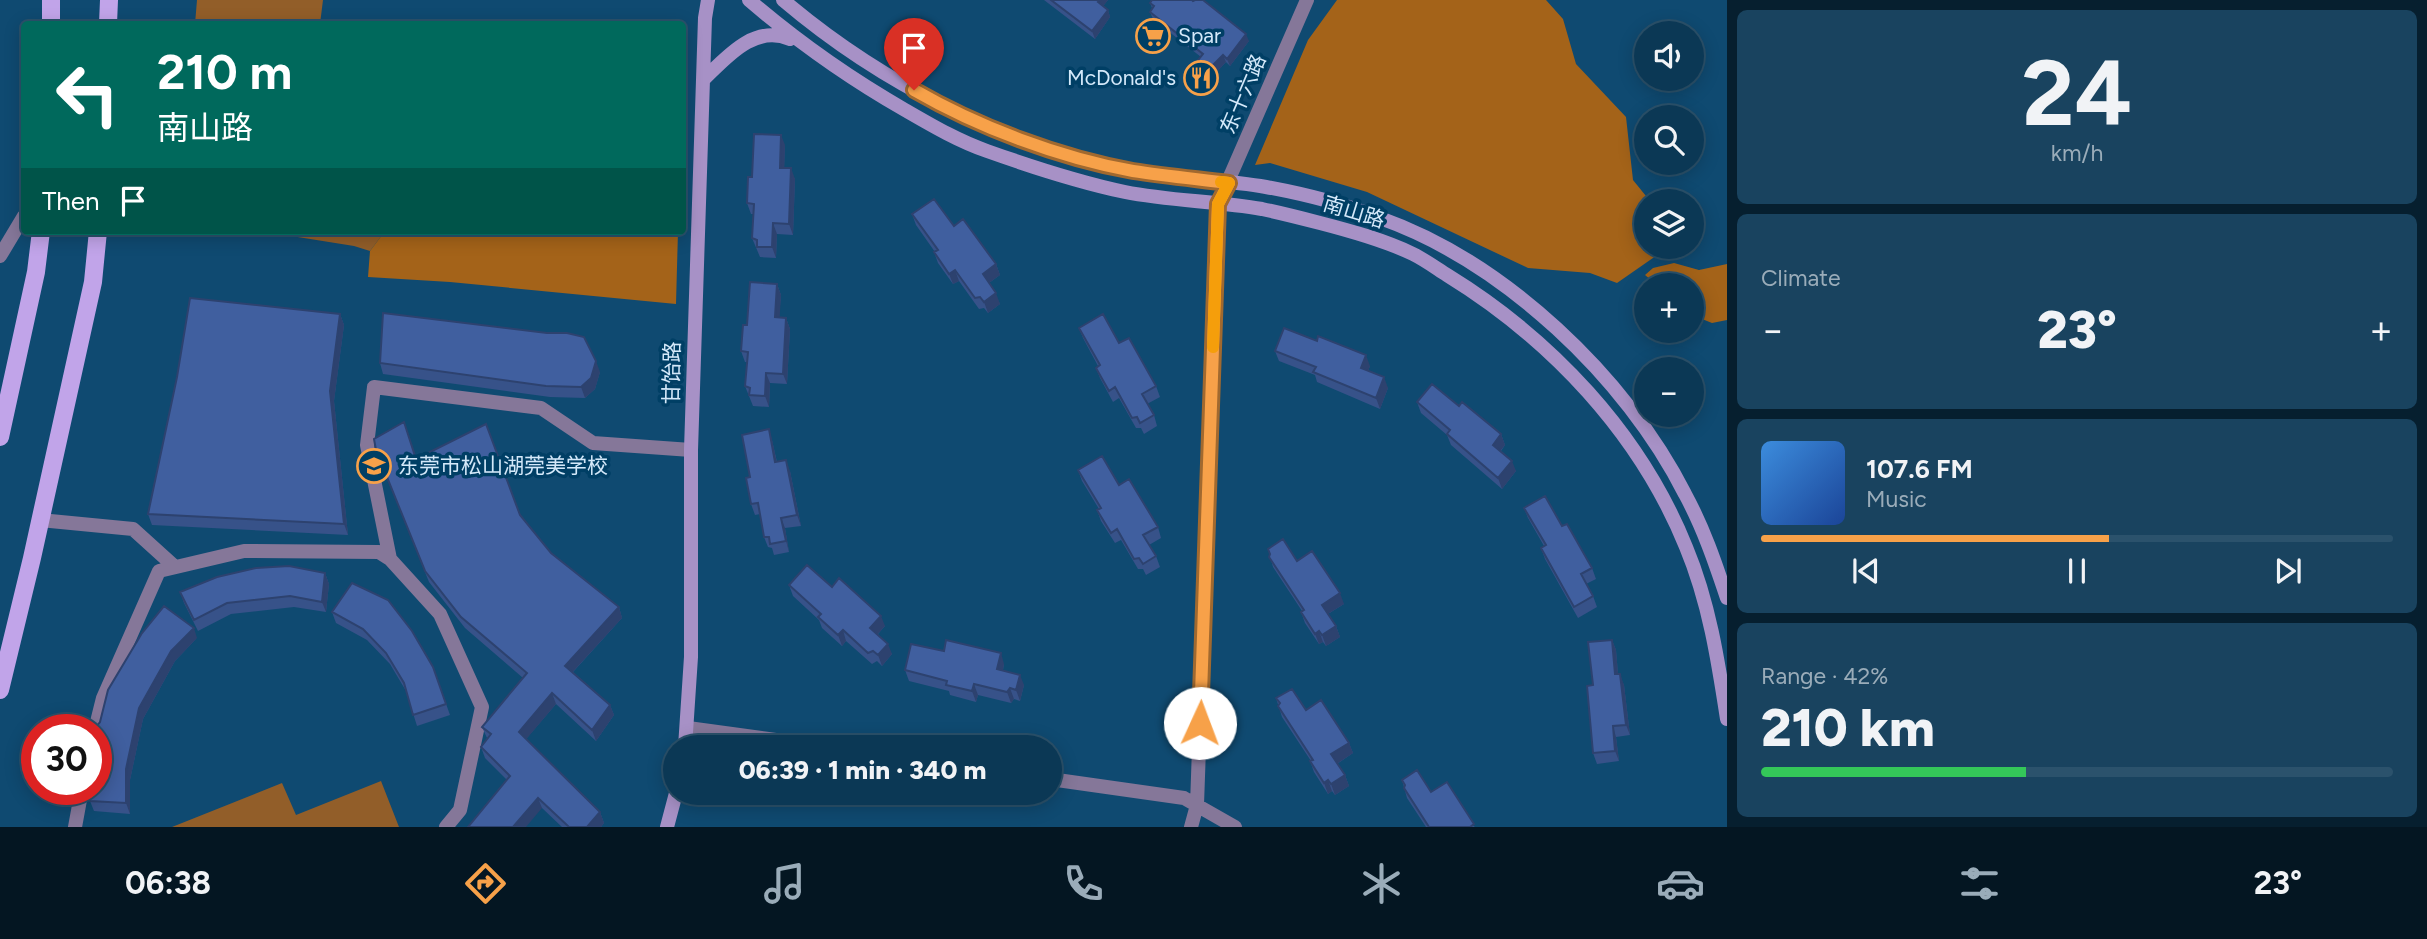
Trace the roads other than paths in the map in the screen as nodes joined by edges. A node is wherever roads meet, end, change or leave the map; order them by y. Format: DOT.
graph roads {
  1 [pos="51,0"];
  2 [pos="108,0"];
  3 [pos="708,0"];
  4 [pos="749,0"];
  5 [pos="783,0"];
  6 [pos="1307,0"];
  7 [pos="51,21"];
  8 [pos="108,21"];
  9 [pos="803,44"];
  10 [pos="703,80"];
  11 [pos="1229,183"];
  12 [pos="1218,204"];
  13 [pos="21,221"];
  14 [pos="41,235"];
  15 [pos="98,235"];
  16 [pos="0,256"];
  17 [pos="0,437"];
  18 [pos="691,450"];
  19 [pos="40,520"];
  20 [pos="390,559"];
  21 [pos="175,567"];
  22 [pos="1725,581"];
  23 [pos="1700,587"];
  24 [pos="1727,598"];
  25 [pos="0,690"];
  26 [pos="100,714"];
  27 [pos="1727,719"];
  28 [pos="688,728"];
  29 [pos="687,735"];
  30 [pos="739,735"];
  31 [pos="1062,781"];
  32 [pos="79,805"];
  33 [pos="673,805"];
  34 [pos="1197,805"];
  35 [pos="75,827"];
  36 [pos="446,827"];
  37 [pos="667,827"];
  38 [pos="1191,827"];
  39 [pos="1235,827"];
  1 -- 7 [label="main road"];
  2 -- 8 [label="main road"];
  3 -- 10 [label="main road, 甘饴路"];
  4 -- 9 [label="main road, 南山路"];
  5 -- 11 [label="main road, 南山路"];
  6 -- 11 [label="street, 东十六路"];
  9 -- 10 [label="main road"];
  9 -- 12 [label="main road, 南山路"];
  10 -- 18 [label="main road, 甘饴路"];
  11 -- 12 [label="street, 东十六路"];
  11 -- 22 [label="main road, 南山路"];
  12 -- 23 [label="main road, 南山路"];
  12 -- 34 [label="street"];
  13 -- 16 [label="street"];
  14 -- 17 [label="main road"];
  15 -- 19 [label="main road"];
  18 -- 20 [label="street"];
  18 -- 28 [label="main road, 甘饴路"];
  19 -- 21 [label="street"];
  19 -- 25 [label="main road"];
  20 -- 21 [label="street"];
  20 -- 36 [label="street"];
  21 -- 26 [label="street"];
  22 -- 23 [label="street"];
  22 -- 24 [label="main road, 南山路"];
  23 -- 27 [label="main road, 南山路"];
  28 -- 29 [label="main road, 甘饴路"];
  28 -- 30 [label="street"];
  31 -- 34 [label="street"];
  32 -- 35 [label="street"];
  33 -- 37 [label="main road"];
  34 -- 38 [label="street"];
  34 -- 39 [label="street"];
}
